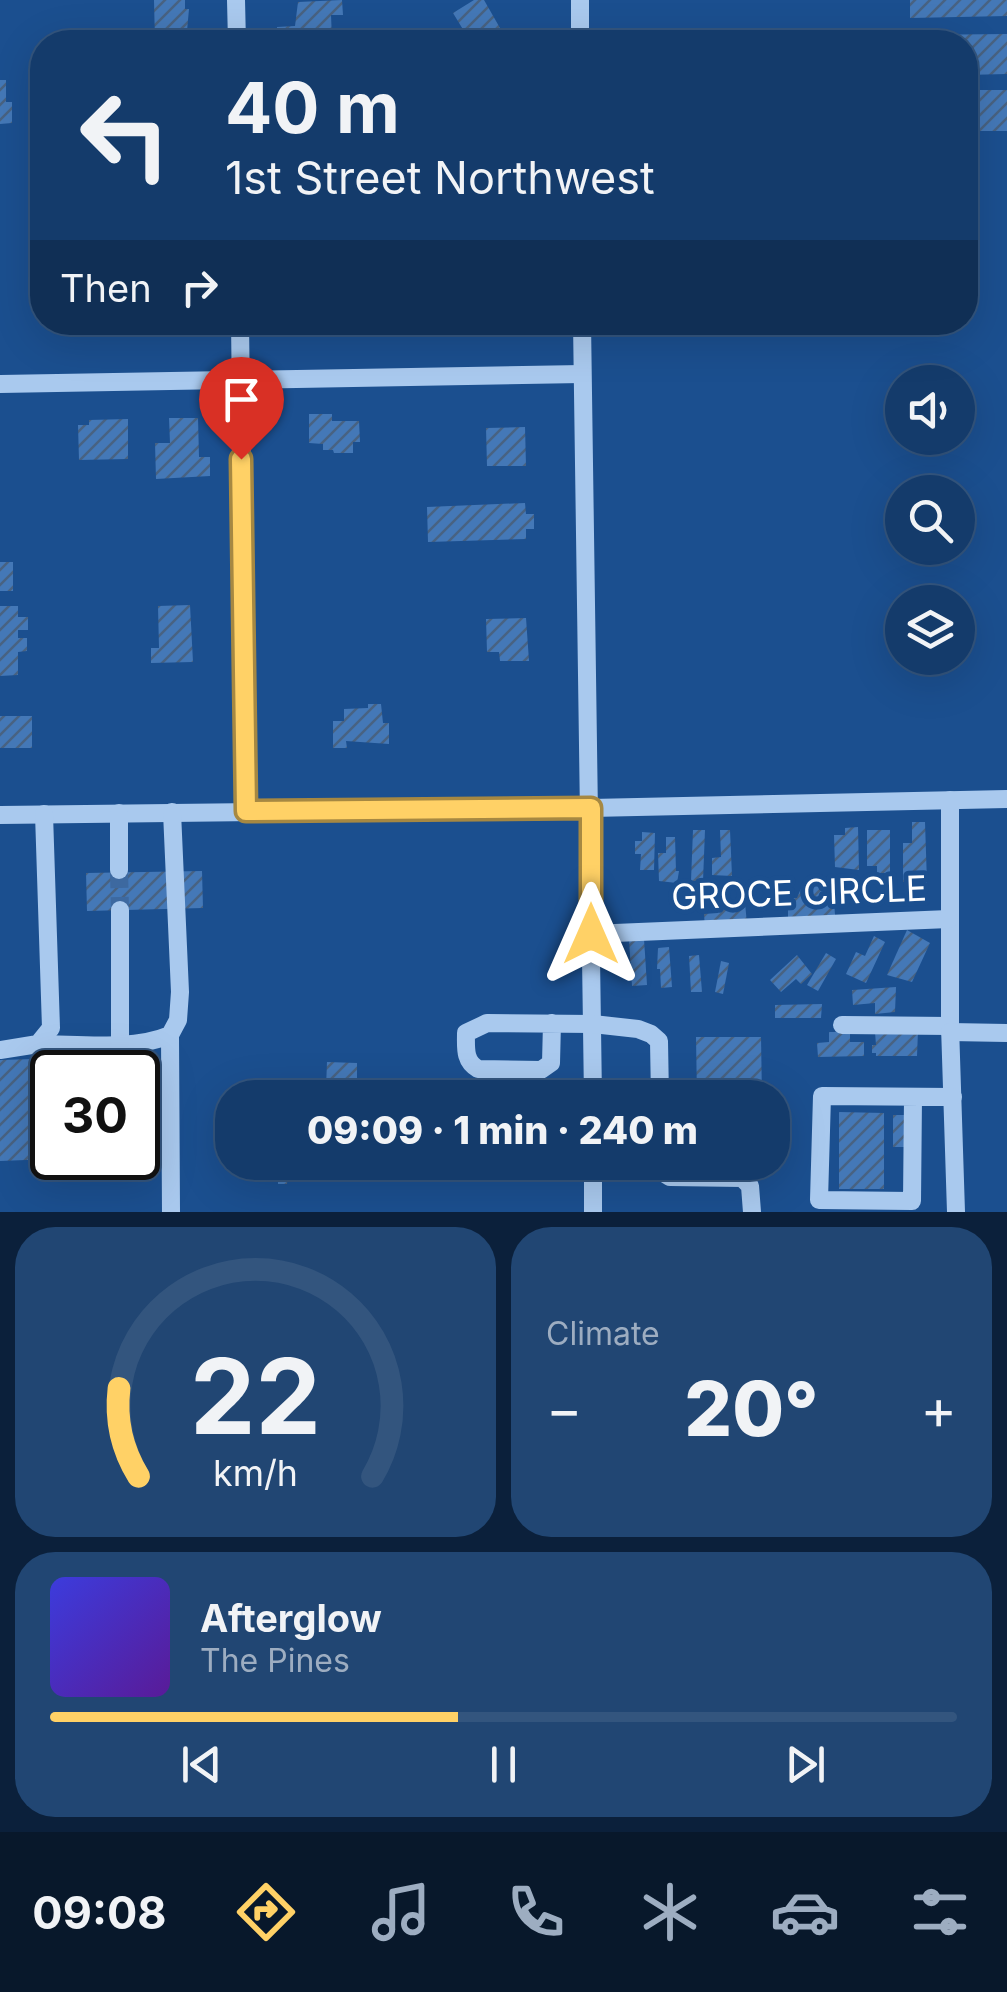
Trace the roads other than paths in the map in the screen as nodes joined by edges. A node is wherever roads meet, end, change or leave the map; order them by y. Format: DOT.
graph roads {
  1 [pos="236,0"];
  2 [pos="580,0"];
  3 [pos="237,30"];
  4 [pos="580,30"];
  5 [pos="240,335"];
  6 [pos="582,335"];
  7 [pos="582,374"];
  8 [pos="240,380"];
  9 [pos="0,384"];
  10 [pos="1007,799"];
  11 [pos="950,800"];
  12 [pos="591,808"];
  13 [pos="246,811"];
  14 [pos="172,812"];
  15 [pos="119,813"];
  16 [pos="44,814"];
  17 [pos="0,815"];
  18 [pos="119,870"];
  19 [pos="120,910"];
  20 [pos="949,920"];
  21 [pos="591,934"];
  22 [pos="552,1023"];
  23 [pos="593,1024"];
  24 [pos="842,1025"];
  25 [pos="950,1029"];
  26 [pos="1007,1033"];
  27 [pos="170,1035"];
  28 [pos="120,1043"];
  29 [pos="38,1044"];
  30 [pos="0,1050"];
  31 [pos="593,1080"];
  32 [pos="660,1080"];
  33 [pos="953,1097"];
  34 [pos="913,1098"];
  35 [pos="593,1180"];
  36 [pos="744,1180"];
  37 [pos="864,1206"];
  38 [pos="171,1212"];
  39 [pos="593,1212"];
  40 [pos="752,1212"];
  41 [pos="956,1212"];
  1 -- 3 [label="street"];
  2 -- 4 [label="street"];
  5 -- 8 [label="street"];
  6 -- 7 [label="street"];
  7 -- 8 [label="street"];
  7 -- 12 [label="street"];
  8 -- 9 [label="street"];
  8 -- 13 [label="street"];
  10 -- 11 [label="street"];
  11 -- 12 [label="street"];
  11 -- 20 [label="street"];
  12 -- 13 [label="street"];
  12 -- 21 [label="street"];
  13 -- 14 [label="street"];
  14 -- 15 [label="street"];
  14 -- 27 [label="street"];
  15 -- 16 [label="street"];
  15 -- 18 [label="street"];
  16 -- 17 [label="street"];
  16 -- 29 [label="street"];
  19 -- 28 [label="street"];
  20 -- 21 [label="street, GROCE CIRCLE"];
  20 -- 25 [label="street"];
  21 -- 23 [label="street"];
  22 -- 22 [label="street"];
  22 -- 23 [label="street"];
  23 -- 31 [label="street"];
  23 -- 32 [label="street"];
  24 -- 25 [label="street"];
  25 -- 26 [label="street"];
  25 -- 33 [label="street"];
  27 -- 28 [label="street"];
  27 -- 38 [label="street"];
  28 -- 29 [label="street"];
  29 -- 30 [label="street"];
  33 -- 34 [label="street"];
  33 -- 41 [label="street"];
  34 -- 37 [label="street"];
  34 -- 37 [label="street"];
  35 -- 39 [label="street"];
  36 -- 40 [label="street"];
}
